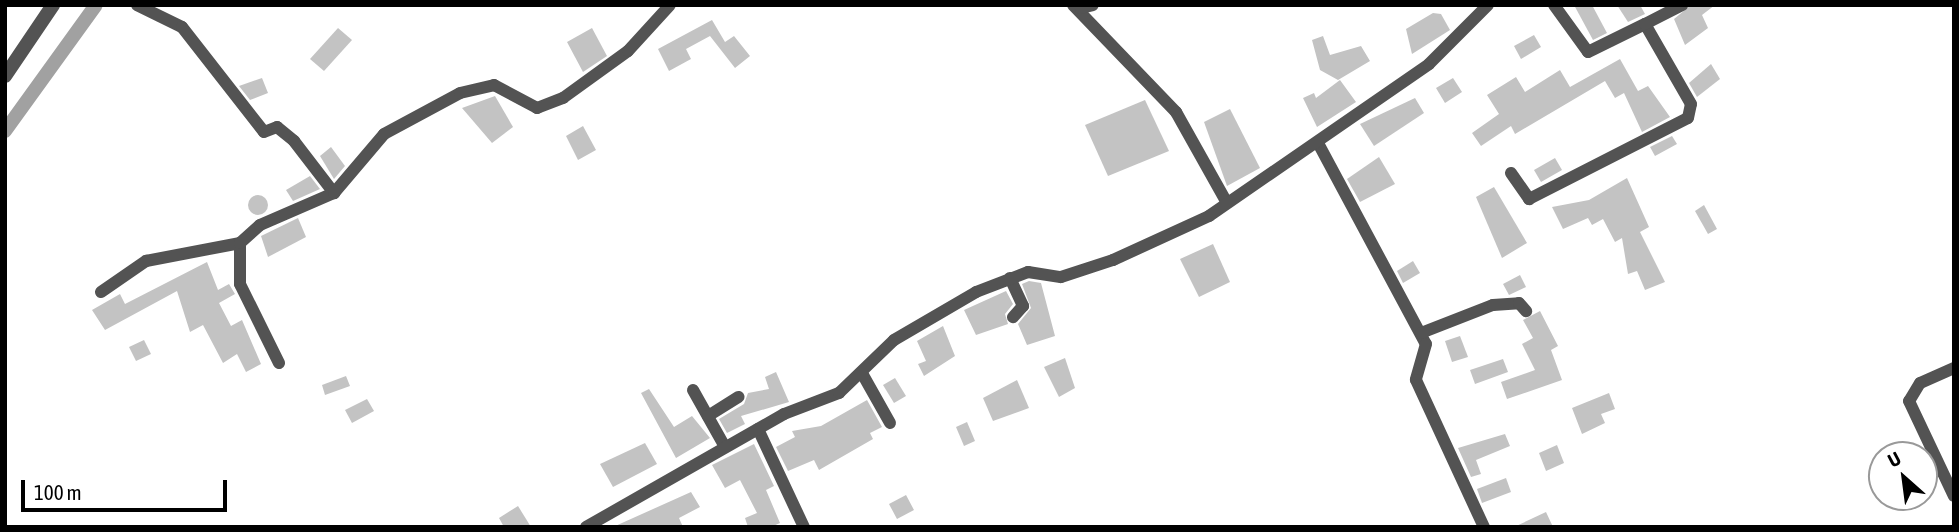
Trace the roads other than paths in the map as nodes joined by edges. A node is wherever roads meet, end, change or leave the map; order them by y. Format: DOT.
graph roads {
  1 [pos="52,5"];
  2 [pos="137,5"];
  3 [pos="670,5"];
  4 [pos="1488,5"];
  5 [pos="1554,5"];
  6 [pos="1682,5"];
  7 [pos="1082,6"];
  8 [pos="1646,24"];
  9 [pos="5,76"];
  10 [pos="1318,143"];
  11 [pos="1511,173"];
  12 [pos="334,193"];
  13 [pos="1227,203"];
  14 [pos="240,243"];
  15 [pos="1010,278"];
  16 [pos="101,292"];
  17 [pos="1526,311"];
  18 [pos="1013,317"];
  19 [pos="1421,333"];
  20 [pos="279,363"];
  21 [pos="1954,368"];
  22 [pos="863,375"];
  23 [pos="693,390"];
  24 [pos="739,397"];
  25 [pos="708,416"];
  26 [pos="890,422"];
  27 [pos="758,429"];
  28 [pos="725,447"];
  29 [pos="1954,496"];
  30 [pos="586,527"];
  31 [pos="804,527"];
  32 [pos="1484,527"];
  1 -- 9 [label="street"];
  2 -- 12 [label="street"];
  3 -- 12 [label="street"];
  4 -- 10 [label="street"];
  5 -- 8 [label="street"];
  6 -- 8 [label="street"];
  7 -- 13 [label="street"];
  8 -- 11 [label="street"];
  10 -- 13 [label="street"];
  10 -- 19 [label="street"];
  12 -- 14 [label="street"];
  13 -- 15 [label="street"];
  14 -- 16 [label="street"];
  14 -- 20 [label="street"];
  15 -- 18 [label="street"];
  15 -- 22 [label="street"];
  17 -- 19 [label="street"];
  19 -- 32 [label="street"];
  21 -- 29 [label="street"];
  22 -- 26 [label="street"];
  22 -- 27 [label="street"];
  23 -- 25 [label="street"];
  24 -- 25 [label="street"];
  25 -- 28 [label="street"];
  27 -- 28 [label="street"];
  27 -- 31 [label="street"];
  28 -- 30 [label="street"];
}
